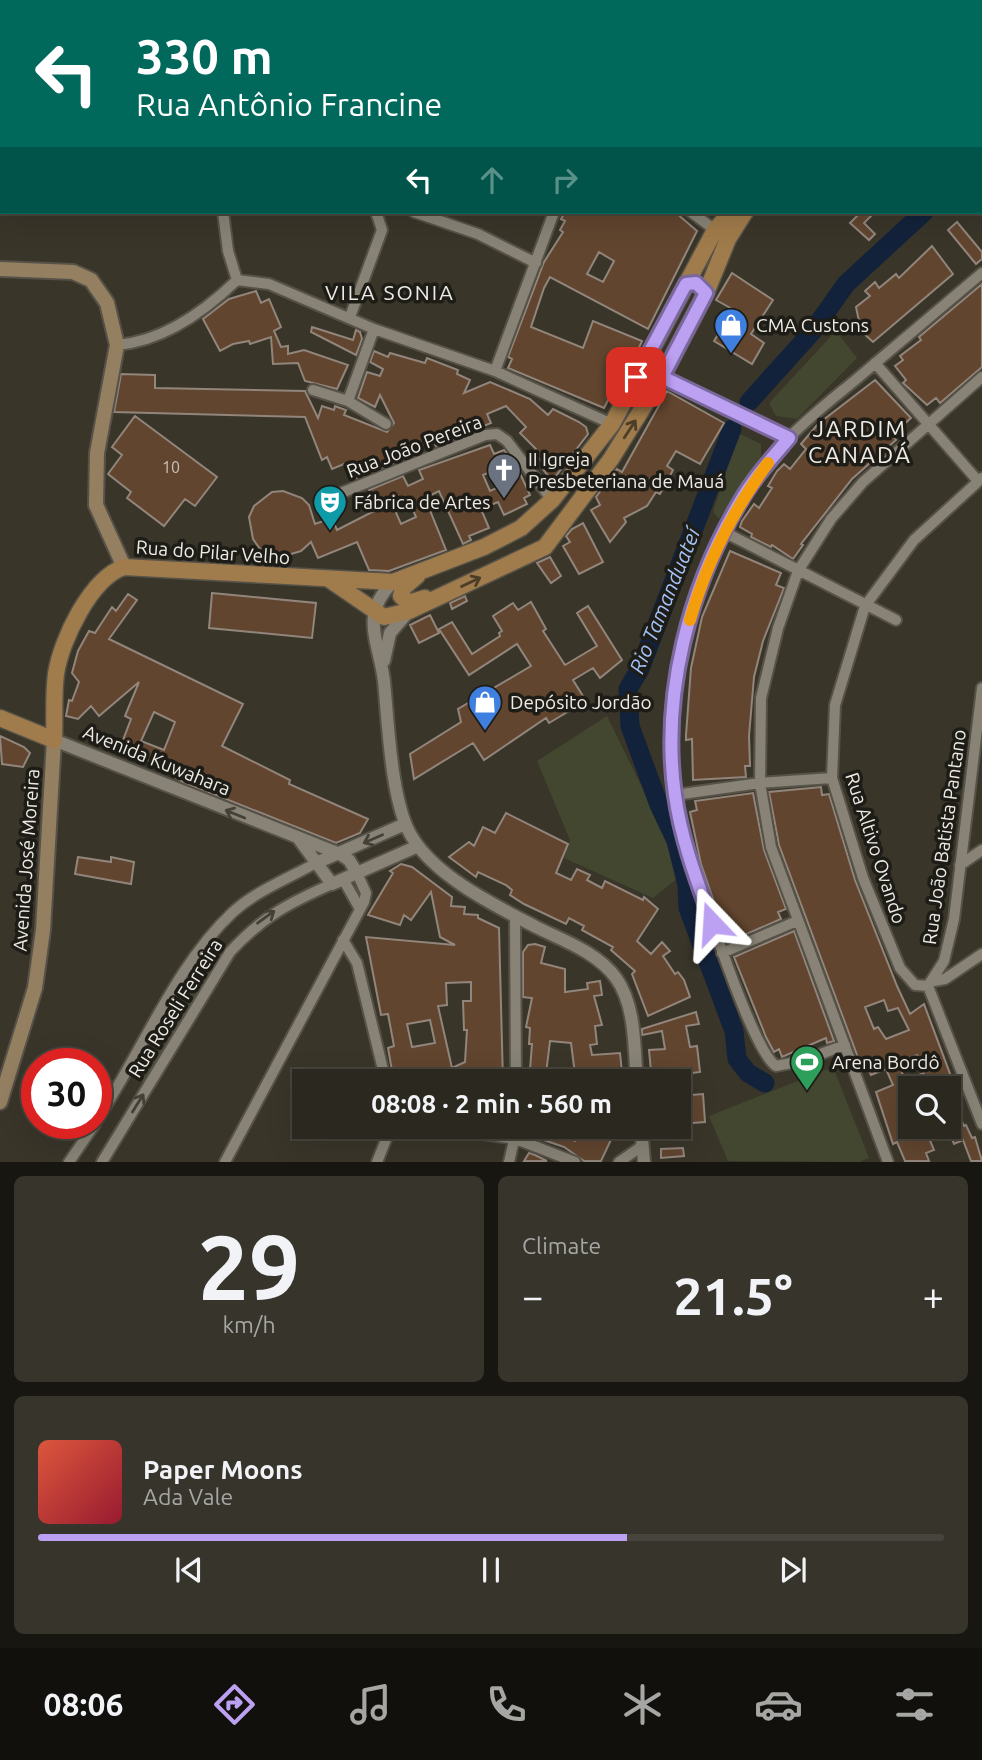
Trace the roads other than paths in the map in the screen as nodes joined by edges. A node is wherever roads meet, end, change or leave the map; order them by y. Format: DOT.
graph roads {
  1 [pos="223,214"];
  2 [pos="380,214"];
  3 [pos="420,214"];
  4 [pos="553,214"];
  5 [pos="694,214"];
  6 [pos="729,214"];
  7 [pos="744,214"];
  8 [pos="715,230"];
  9 [pos="536,263"];
  10 [pos="0,269"];
  11 [pos="982,273"];
  12 [pos="237,280"];
  13 [pos="686,284"];
  14 [pos="706,293"];
  15 [pos="350,317"];
  16 [pos="374,329"];
  17 [pos="117,345"];
  18 [pos="875,363"];
  19 [pos="495,371"];
  20 [pos="662,377"];
  21 [pos="982,377"];
  22 [pos="313,390"];
  23 [pos="348,401"];
  24 [pos="927,423"];
  25 [pos="386,424"];
  26 [pos="612,424"];
  27 [pos="789,438"];
  28 [pos="980,479"];
  29 [pos="341,493"];
  30 [pos="552,500"];
  31 [pos="724,532"];
  32 [pos="124,567"];
  33 [pos="424,569"];
  34 [pos="798,571"];
  35 [pos="330,580"];
  36 [pos="393,582"];
  37 [pos="433,600"];
  38 [pos="865,606"];
  39 [pos="373,611"];
  40 [pos="409,611"];
  41 [pos="896,620"];
  42 [pos="383,676"];
  43 [pos="982,688"];
  44 [pos="0,718"];
  45 [pos="54,740"];
  46 [pos="832,778"];
  47 [pos="760,783"];
  48 [pos="675,795"];
  49 [pos="405,824"];
  50 [pos="299,839"];
  51 [pos="418,846"];
  52 [pos="982,850"];
  53 [pos="340,854"];
  54 [pos="316,863"];
  55 [pos="960,865"];
  56 [pos="357,873"];
  57 [pos="337,881"];
  58 [pos="360,909"];
  59 [pos="514,915"];
  60 [pos="797,921"];
  61 [pos="343,940"];
  62 [pos="722,953"];
  63 [pos="982,954"];
  64 [pos="931,983"];
  65 [pos="845,1045"];
  66 [pos="383,1069"];
  67 [pos="516,1069"];
  68 [pos="636,1069"];
  69 [pos="112,1095"];
  70 [pos="0,1102"];
  71 [pos="982,1124"];
  72 [pos="116,1138"];
  73 [pos="84,1139"];
  74 [pos="386,1139"];
  75 [pos="516,1139"];
  76 [pos="642,1139"];
  77 [pos="642,1146"];
  78 [pos="883,1160"];
  79 [pos="69,1161"];
  80 [pos="103,1161"];
  81 [pos="114,1161"];
  82 [pos="225,1161"];
  83 [pos="377,1161"];
  84 [pos="509,1161"];
  85 [pos="575,1161"];
  86 [pos="620,1161"];
  87 [pos="644,1161"];
  1 -- 12 [label="street"];
  2 -- 15 [label="street"];
  3 -- 9 [label="street"];
  4 -- 9 [label="street"];
  5 -- 8 [label="street"];
  6 -- 8 [label="main road"];
  7 -- 14 [label="main road"];
  8 -- 13 [label="main road"];
  9 -- 19 [label="street"];
  10 -- 17 [label="main road"];
  11 -- 18 [label="street"];
  12 -- 15 [label="street"];
  12 -- 17 [label="street"];
  13 -- 14 [label="main road"];
  13 -- 26 [label="main road"];
  14 -- 20 [label="main road"];
  15 -- 16 [label="street"];
  16 -- 19 [label="street"];
  16 -- 23 [label="street"];
  17 -- 32 [label="main road"];
  18 -- 24 [label="street"];
  18 -- 27 [label="street"];
  19 -- 26 [label="street"];
  20 -- 27 [label="street"];
  37 -- 20 [label="main road, one-way"];
  21 -- 24 [label="street"];
  22 -- 23 [label="street"];
  23 -- 25 [label="street"];
  24 -- 28 [label="street"];
  24 -- 34 [label="street"];
  26 -- 30 [label="main road"];
  27 -- 31 [label="street"];
  28 -- 38 [label="street, Rua Altivo Ovando"];
  29 -- 30 [label="street, Rua João Pereira"];
  30 -- 33 [label="main road"];
  31 -- 34 [label="street"];
  31 -- 48 [label="street"];
  32 -- 35 [label="main road, Rua do Pilar Velho"];
  32 -- 45 [label="main road, Rua do Pilar Velho"];
  33 -- 36 [label="main road"];
  33 -- 37 [label="main road"];
  34 -- 38 [label="street"];
  34 -- 47 [label="street"];
  35 -- 36 [label="main road, Rua do Pilar Velho"];
  35 -- 39 [label="main road"];
  36 -- 39 [label="street"];
  37 -- 40 [label="main road"];
  38 -- 41 [label="street"];
  38 -- 46 [label="street, Rua Altivo Ovando"];
  39 -- 40 [label="main road"];
  39 -- 42 [label="street"];
  40 -- 42 [label="street"];
  42 -- 49 [label="street"];
  43 -- 55 [label="street, Rua João Batista Pantano"];
  44 -- 45 [label="main road, Avenida Kuwahara"];
  50 -- 45 [label="street, Avenida Kuwahara, one-way"];
  45 -- 70 [label="main road, Avenida José Moreira"];
  46 -- 47 [label="street"];
  46 -- 64 [label="street, Rua Altivo Ovando"];
  47 -- 48 [label="street"];
  47 -- 60 [label="street"];
  48 -- 62 [label="street"];
  49 -- 51 [label="street"];
  49 -- 53 [label="street, Rua Roseli Ferreira, one-way"];
  50 -- 53 [label="street, Avenida Kuwahara"];
  50 -- 54 [label="street"];
  51 -- 56 [label="street, Rua Roseli Ferreira"];
  51 -- 59 [label="street"];
  52 -- 55 [label="street"];
  53 -- 54 [label="street, Rua Roseli Ferreira"];
  53 -- 56 [label="street, Avenida Kuwahara"];
  54 -- 57 [label="street"];
  54 -- 69 [label="street, Rua Roseli Ferreira"];
  55 -- 64 [label="street, Rua João Batista Pantano"];
  56 -- 57 [label="street, Rua Roseli Ferreira"];
  56 -- 58 [label="street"];
  57 -- 58 [label="street"];
  72 -- 57 [label="street, Rua Roseli Ferreira, one-way"];
  58 -- 61 [label="street"];
  59 -- 67 [label="street"];
  59 -- 68 [label="street"];
  60 -- 62 [label="street"];
  60 -- 65 [label="street"];
  61 -- 66 [label="street"];
  61 -- 82 [label="street"];
  62 -- 65 [label="street"];
  63 -- 64 [label="street"];
  64 -- 71 [label="street"];
  65 -- 78 [label="street"];
  72 -- 80 [label="street, Rua Roseli Ferreira"];
  72 -- 81 [label="street"];
  73 -- 79 [label="street, Rua Roseli Ferreira"];
  74 -- 83 [label="street"];
  75 -- 84 [label="street"];
  75 -- 85 [label="street"];
  76 -- 77 [label="street"];
  77 -- 86 [label="street"];
  77 -- 87 [label="street"];
}
